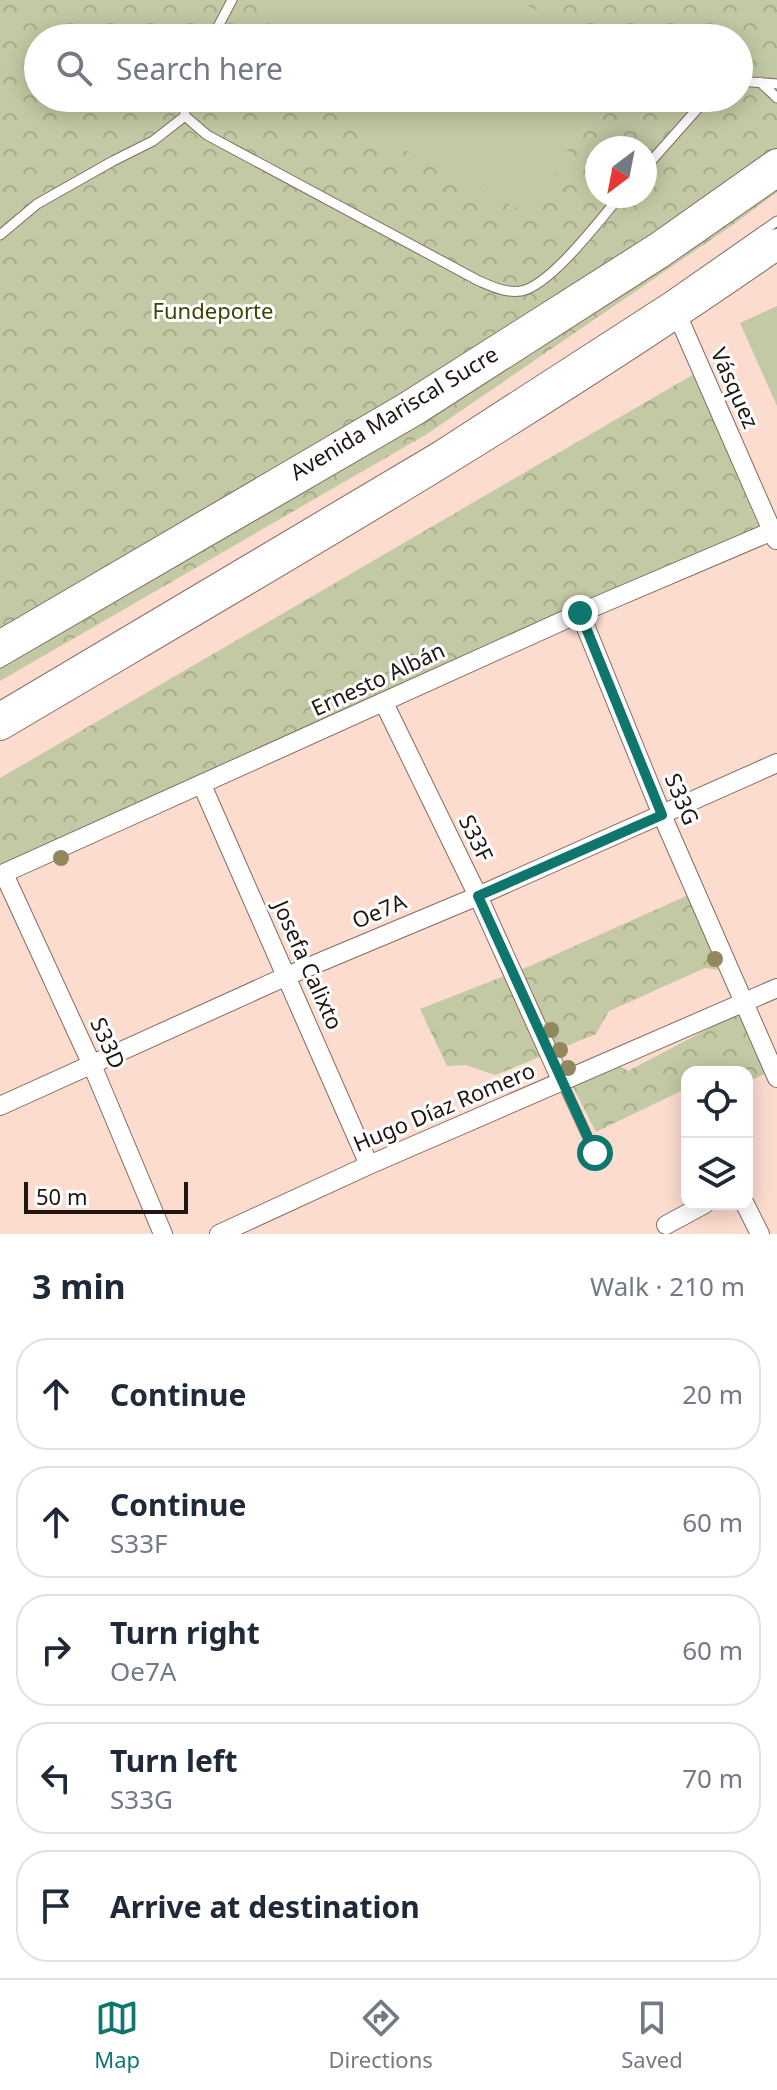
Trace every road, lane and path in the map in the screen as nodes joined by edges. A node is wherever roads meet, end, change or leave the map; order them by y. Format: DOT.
graph roads {
  1 [pos="232,0"];
  2 [pos="219,24"];
  3 [pos="753,82"];
  4 [pos="760,82"];
  5 [pos="777,84"];
  6 [pos="777,98"];
  7 [pos="185,112"];
  8 [pos="695,112"];
  9 [pos="185,116"];
  10 [pos="657,154"];
  11 [pos="777,164"];
  12 [pos="777,184"];
  13 [pos="609,208"];
  14 [pos="777,221"];
  15 [pos="0,235"];
  16 [pos="777,244"];
  17 [pos="672,305"];
  18 [pos="775,534"];
  19 [pos="580,613"];
  20 [pos="0,646"];
  21 [pos="0,663"];
  22 [pos="384,703"];
  23 [pos="0,706"];
  24 [pos="0,725"];
  25 [pos="777,763"];
  26 [pos="202,785"];
  27 [pos="662,815"];
  28 [pos="2,874"];
  29 [pos="478,896"];
  30 [pos="287,976"];
  31 [pos="777,988"];
  32 [pos="745,1002"];
  33 [pos="92,1065"];
  34 [pos="777,1078"];
  35 [pos="562,1082"];
  36 [pos="0,1106"];
  37 [pos="595,1153"];
  38 [pos="369,1165"];
  39 [pos="694,1210"];
  40 [pos="748,1210"];
  41 [pos="666,1225"];
  42 [pos="163,1234"];
  43 [pos="219,1234"];
  44 [pos="760,1234"];
  1 -- 2 [label="lane"];
  3 -- 4 [label="lane"];
  4 -- 5 [label="lane"];
  4 -- 6 [label="lane"];
  7 -- 9 [label="lane"];
  8 -- 10 [label="lane"];
  9 -- 13 [label="lane"];
  9 -- 15 [label="lane"];
  11 -- 20 [label="main road, Avenida Mariscal Sucre"];
  12 -- 21 [label="lane"];
  14 -- 17 [label="lane"];
  16 -- 17 [label="main road"];
  17 -- 18 [label="street, Vásquez"];
  17 -- 23 [label="lane"];
  17 -- 24 [label="main road"];
  18 -- 19 [label="street, Ernesto Albán"];
  19 -- 22 [label="street, Ernesto Albán"];
  19 -- 27 [label="street, S33G"];
  22 -- 26 [label="street, Ernesto Albán"];
  22 -- 29 [label="street, S33F"];
  25 -- 27 [label="street, Oe7A"];
  26 -- 28 [label="street, Ernesto Albán"];
  26 -- 30 [label="street, Josefa Calixto"];
  27 -- 29 [label="street, Oe7A"];
  27 -- 32 [label="street, S33G"];
  28 -- 33 [label="street, S33D"];
  29 -- 30 [label="street, Oe7A"];
  29 -- 35 [label="street, S33F"];
  30 -- 33 [label="street, Oe7A"];
  30 -- 38 [label="street, Josefa Calixto"];
  31 -- 32 [label="street, Hugo Díaz Romero"];
  32 -- 34 [label="street, S33G"];
  32 -- 35 [label="street, Hugo Díaz Romero"];
  33 -- 36 [label="street, Oe7A"];
  33 -- 42 [label="street, S33D"];
  35 -- 37 [label="lane"];
  35 -- 38 [label="street, Hugo Díaz Romero"];
  38 -- 43 [label="street, Hugo Díaz Romero"];
  39 -- 41 [label="street"];
  40 -- 44 [label="street"];
}
